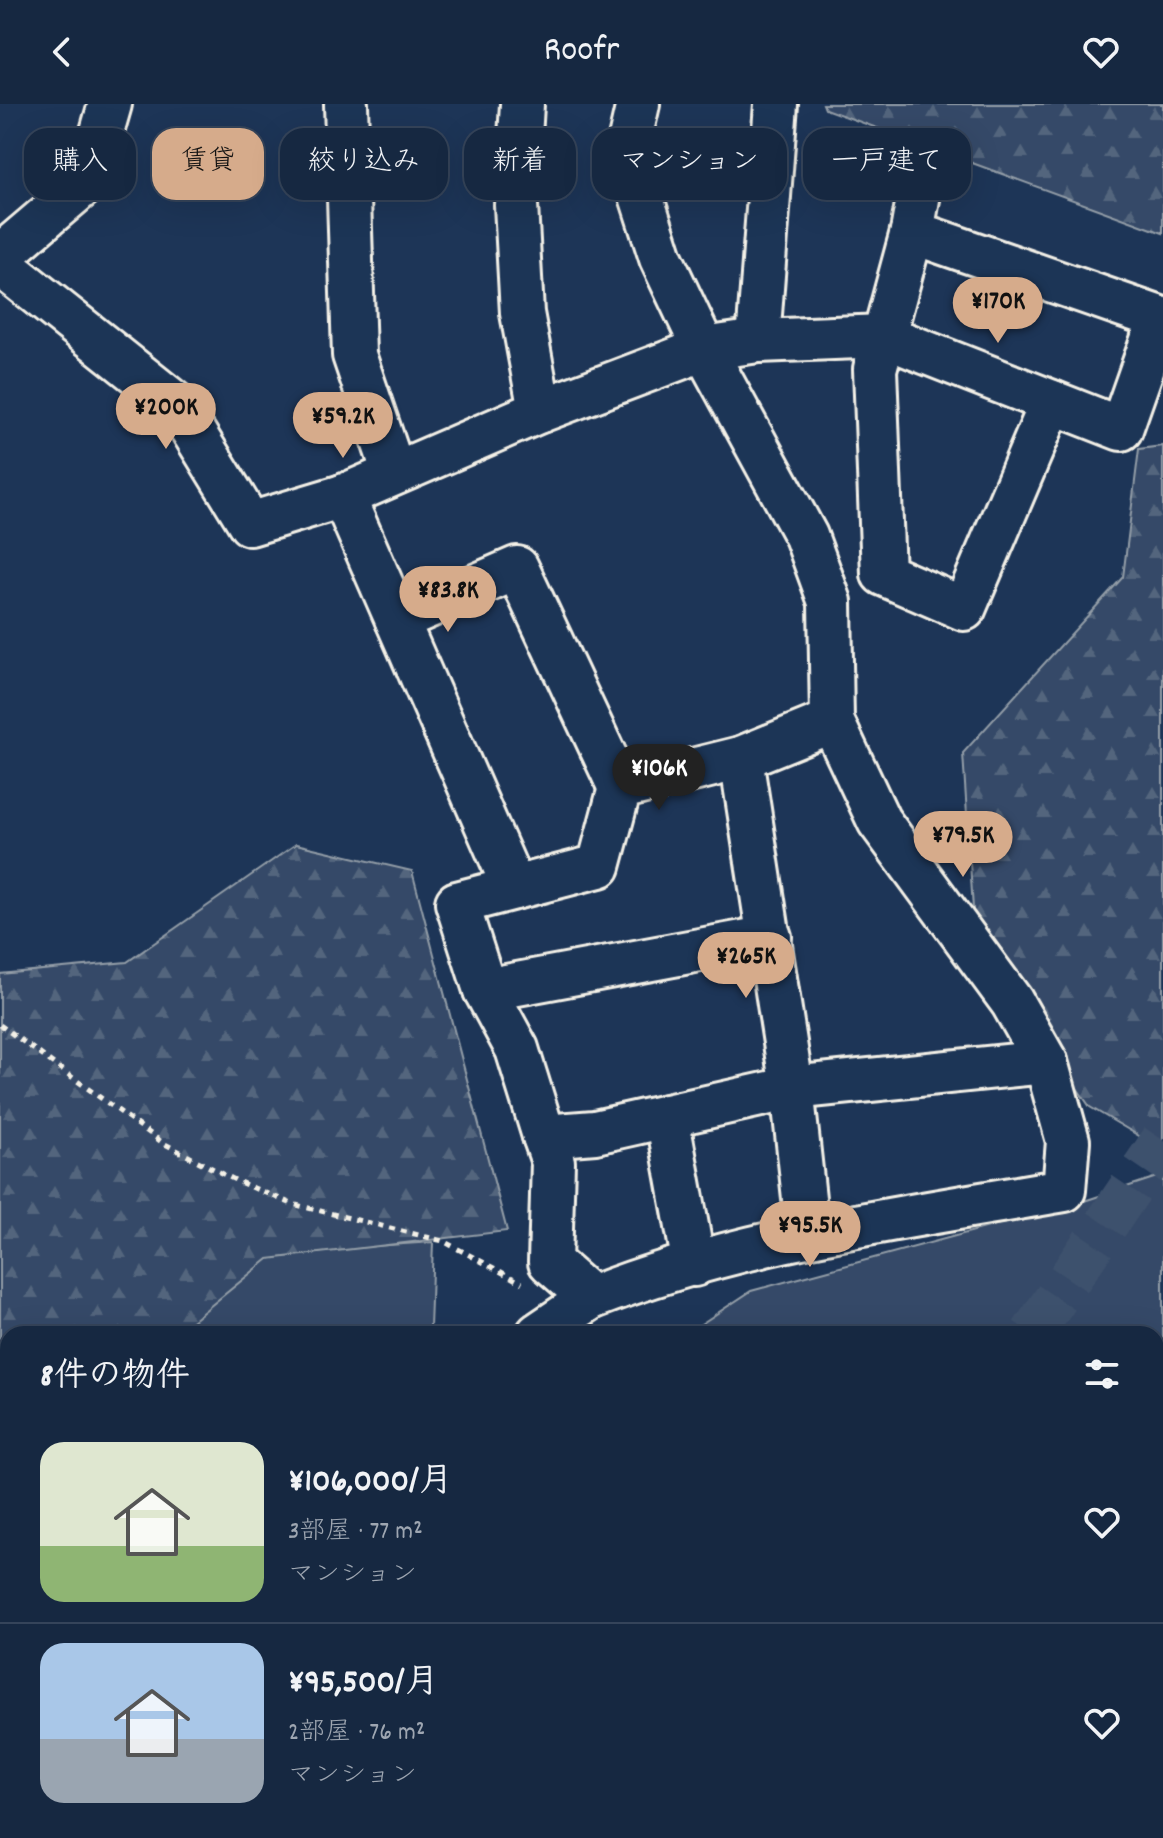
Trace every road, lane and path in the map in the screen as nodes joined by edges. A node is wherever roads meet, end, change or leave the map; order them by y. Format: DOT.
graph roads {
  1 [pos="110,104"];
  2 [pos="346,104"];
  3 [pos="522,104"];
  4 [pos="638,104"];
  5 [pos="776,104"];
  6 [pos="918,200"];
  7 [pos="912,232"];
  8 [pos="0,256"];
  9 [pos="0,264"];
  10 [pos="884,336"];
  11 [pos="758,341"];
  12 [pos="704,349"];
  13 [pos="1052,402"];
  14 [pos="540,411"];
  15 [pos="394,473"];
  16 [pos="343,496"];
  17 [pos="397,620"];
  18 [pos="832,721"];
  19 [pos="741,758"];
  20 [pos="620,788"];
  21 [pos="514,888"];
  22 [pos="770,937"];
  23 [pos="485,990"];
  24 [pos="0,1025"];
  25 [pos="1046,1062"];
  26 [pos="792,1088"];
  27 [pos="667,1116"];
  28 [pos="544,1136"];
  29 [pos="808,1235"];
  30 [pos="550,1262"];
  31 [pos="694,1265"];
  32 [pos="591,1298"];
  33 [pos="550,1326"];
  1 -- 8 [label="street"];
  2 -- 15 [label="street"];
  3 -- 14 [label="street"];
  4 -- 12 [label="street"];
  5 -- 11 [label="street"];
  6 -- 7 [label="street"];
  7 -- 10 [label="street"];
  7 -- 13 [label="street"];
  9 -- 16 [label="street"];
  10 -- 11 [label="street"];
  10 -- 13 [label="street"];
  10 -- 13 [label="street"];
  11 -- 12 [label="street"];
  12 -- 14 [label="street"];
  12 -- 18 [label="street"];
  14 -- 15 [label="street"];
  15 -- 16 [label="street"];
  16 -- 17 [label="street"];
  17 -- 20 [label="street"];
  17 -- 21 [label="street"];
  18 -- 19 [label="street"];
  18 -- 25 [label="street"];
  19 -- 20 [label="street"];
  19 -- 22 [label="street"];
  20 -- 21 [label="street"];
  21 -- 23 [label="street"];
  22 -- 23 [label="street"];
  22 -- 26 [label="street"];
  23 -- 28 [label="street"];
  24 -- 30 [label="path"];
  25 -- 26 [label="street"];
  25 -- 29 [label="street"];
  26 -- 27 [label="street"];
  26 -- 29 [label="street"];
  27 -- 28 [label="street"];
  27 -- 31 [label="street"];
  28 -- 30 [label="street"];
  29 -- 31 [label="street"];
  30 -- 32 [label="street"];
  31 -- 32 [label="street"];
  32 -- 33 [label="street"];
}
